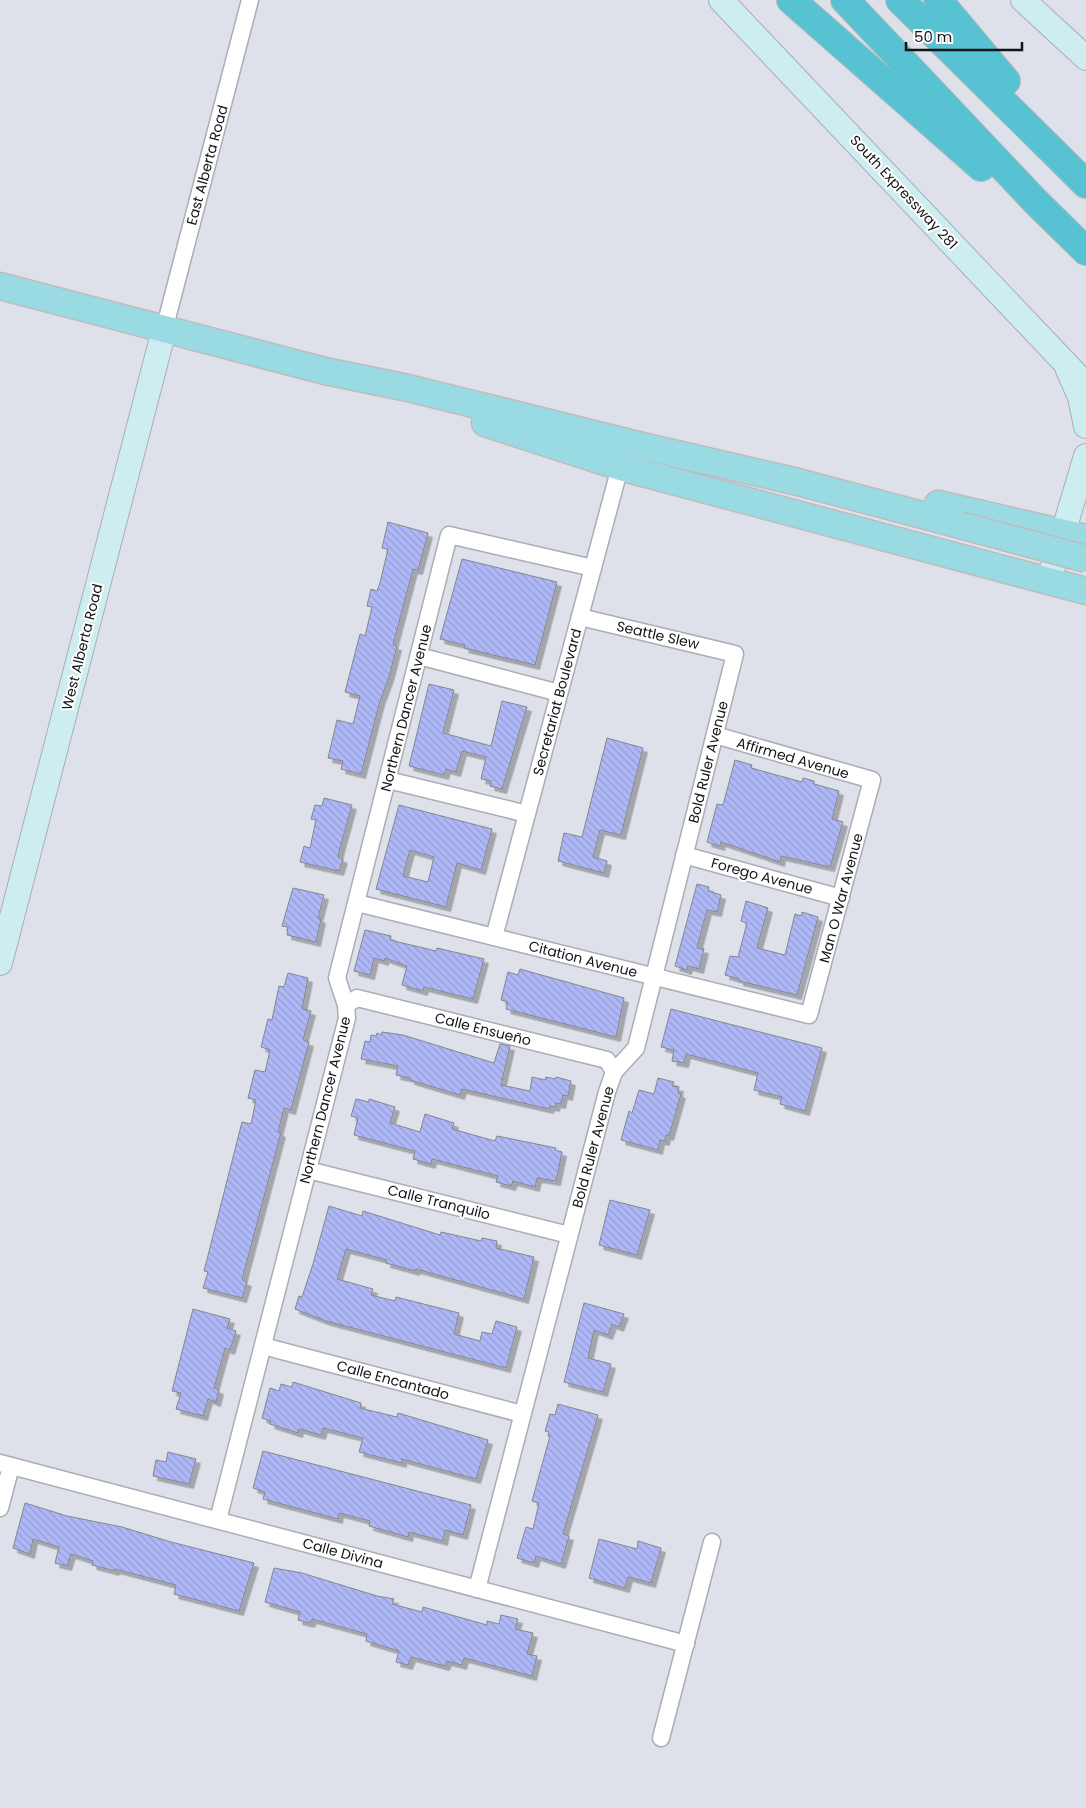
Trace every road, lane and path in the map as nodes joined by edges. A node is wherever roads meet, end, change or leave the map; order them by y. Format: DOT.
graph roads {
  1 [pos="250,0"];
  2 [pos="721,0"];
  3 [pos="791,0"];
  4 [pos="845,0"];
  5 [pos="900,0"];
  6 [pos="938,0"];
  7 [pos="1023,0"];
  8 [pos="1086,58"];
  9 [pos="1061,161"];
  10 [pos="1086,184"];
  11 [pos="1036,202"];
  12 [pos="1086,251"];
  13 [pos="0,286"];
  14 [pos="164,330"];
  15 [pos="1064,362"];
  16 [pos="325,371"];
  17 [pos="1086,385"];
  18 [pos="408,388"];
  19 [pos="1086,426"];
  20 [pos="1086,456"];
  21 [pos="620,467"];
  22 [pos="1075,535"];
  23 [pos="1086,558"];
  24 [pos="593,568"];
  25 [pos="1049,580"];
  26 [pos="1086,591"];
  27 [pos="580,616"];
  28 [pos="735,654"];
  29 [pos="419,656"];
  30 [pos="559,693"];
  31 [pos="715,735"];
  32 [pos="388,780"];
  33 [pos="872,780"];
  34 [pos="527,814"];
  35 [pos="684,855"];
  36 [pos="840,898"];
  37 [pos="357,903"];
  38 [pos="494,937"];
  39 [pos="0,963"];
  40 [pos="654,977"];
  41 [pos="346,1005"];
  42 [pos="809,1015"];
  43 [pos="614,1072"];
  44 [pos="308,1170"];
  45 [pos="569,1235"];
  46 [pos="263,1346"];
  47 [pos="522,1414"];
  48 [pos="5,1464"];
  49 [pos="0,1508"];
  50 [pos="218,1520"];
  51 [pos="712,1542"];
  52 [pos="477,1589"];
  53 [pos="686,1644"];
  54 [pos="661,1738"];
  1 -- 14 [label="street, East Alberta Road"];
  2 -- 15 [label="main road, South Expressway 281"];
  3 -- 11 [label="highway"];
  4 -- 11 [label="highway"];
  5 -- 9 [label="highway"];
  6 -- 9 [label="highway"];
  7 -- 8 [label="main road"];
  9 -- 10 [label="highway"];
  11 -- 12 [label="highway"];
  13 -- 14 [label="main road"];
  14 -- 16 [label="main road"];
  14 -- 39 [label="main road, West Alberta Road"];
  15 -- 17 [label="main road, South Expressway 281"];
  15 -- 19 [label="main road"];
  16 -- 18 [label="main road"];
  16 -- 21 [label="main road"];
  18 -- 22 [label="main road"];
  18 -- 23 [label="main road, bridge"];
  20 -- 22 [label="main road"];
  21 -- 24 [label="street, Secretariat Boulevard"];
  21 -- 25 [label="main road"];
  22 -- 25 [label="main road"];
  24 -- 27 [label="street, Secretariat Boulevard"];
  24 -- 29 [label="street, Northern Dancer Avenue"];
  25 -- 26 [label="main road"];
  27 -- 28 [label="street, Seattle Slew"];
  27 -- 30 [label="street, Secretariat Boulevard"];
  28 -- 31 [label="street, Bold Ruler Avenue"];
  29 -- 30 [label="street"];
  29 -- 32 [label="street, Northern Dancer Avenue"];
  30 -- 34 [label="street, Secretariat Boulevard"];
  31 -- 33 [label="street, Affirmed Avenue"];
  31 -- 35 [label="street, Bold Ruler Avenue"];
  32 -- 34 [label="street"];
  32 -- 37 [label="street, Northern Dancer Avenue"];
  33 -- 36 [label="street, Man O War Avenue"];
  34 -- 38 [label="street, Secretariat Boulevard"];
  35 -- 36 [label="street, Forego Avenue"];
  35 -- 40 [label="street, Bold Ruler Avenue"];
  36 -- 42 [label="street, Man O War Avenue"];
  37 -- 38 [label="street, Citation Avenue"];
  37 -- 41 [label="street, Northern Dancer Avenue"];
  38 -- 40 [label="street, Citation Avenue"];
  40 -- 42 [label="street, Citation Avenue"];
  40 -- 43 [label="street, Bold Ruler Avenue"];
  41 -- 43 [label="street, Calle Ensueño"];
  41 -- 44 [label="street, Northern Dancer Avenue"];
  43 -- 45 [label="street, Bold Ruler Avenue"];
  44 -- 45 [label="street, Calle Tranquilo"];
  44 -- 46 [label="street, Northern Dancer Avenue"];
  45 -- 47 [label="street, Bold Ruler Avenue"];
  46 -- 47 [label="street, Calle Encantado"];
  46 -- 50 [label="street, Northern Dancer Avenue"];
  47 -- 52 [label="street, Bold Ruler Avenue"];
  48 -- 49 [label="street"];
  48 -- 50 [label="street, Calle Divina"];
  50 -- 52 [label="street, Calle Divina"];
  51 -- 53 [label="street"];
  52 -- 53 [label="street, Calle Divina"];
  53 -- 54 [label="street"];
}
